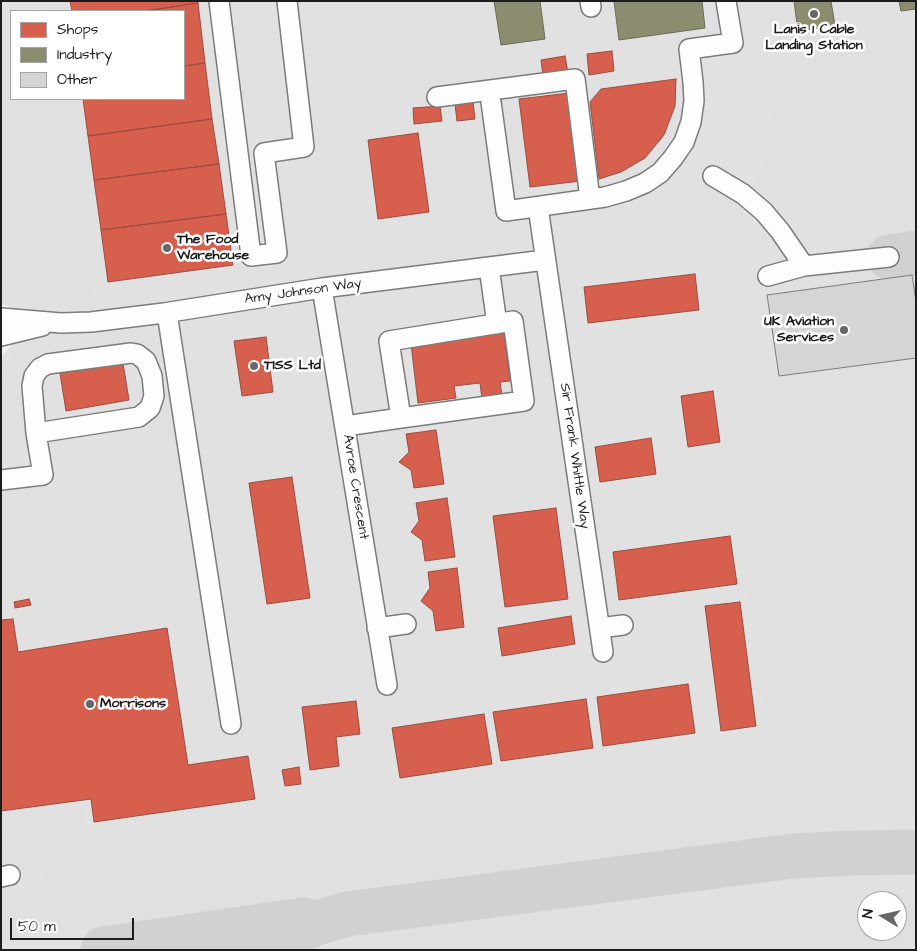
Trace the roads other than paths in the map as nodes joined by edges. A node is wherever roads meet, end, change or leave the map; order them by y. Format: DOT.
graph roads {
  1 [pos="219,1"];
  2 [pos="286,1"];
  3 [pos="726,1"];
  4 [pos="437,96"];
  5 [pos="491,102"];
  6 [pos="713,176"];
  7 [pos="590,199"];
  8 [pos="538,207"];
  9 [pos="889,257"];
  10 [pos="546,260"];
  11 [pos="804,266"];
  12 [pos="489,267"];
  13 [pos="768,276"];
  14 [pos="322,288"];
  15 [pos="167,313"];
  16 [pos="1,318"];
  17 [pos="61,323"];
  18 [pos="497,324"];
  19 [pos="1,336"];
  20 [pos="401,418"];
  21 [pos="345,426"];
  22 [pos="44,432"];
  23 [pos="1,480"];
  24 [pos="406,624"];
  25 [pos="624,625"];
  26 [pos="377,628"];
  27 [pos="600,628"];
  28 [pos="603,652"];
  29 [pos="387,685"];
  30 [pos="231,724"];
  1 -- 2 [label="street"];
  3 -- 7 [label="street"];
  4 -- 7 [label="street"];
  5 -- 8 [label="street"];
  6 -- 11 [label="street"];
  7 -- 8 [label="street"];
  8 -- 10 [label="street, Sir Frank Whittle Way"];
  9 -- 11 [label="street"];
  10 -- 12 [label="street, Amy Johnson Way"];
  10 -- 27 [label="street, Sir Frank Whittle Way"];
  11 -- 13 [label="street"];
  12 -- 14 [label="street, Amy Johnson Way"];
  12 -- 18 [label="street"];
  14 -- 15 [label="street, Amy Johnson Way"];
  14 -- 21 [label="street, Avroe Crescent"];
  15 -- 17 [label="street, Amy Johnson Way"];
  15 -- 30 [label="street"];
  16 -- 17 [label="street, Amy Johnson Way"];
  17 -- 19 [label="street, Amy Johnson Way"];
  18 -- 20 [label="street"];
  18 -- 20 [label="street"];
  20 -- 21 [label="street"];
  21 -- 26 [label="street, Avroe Crescent"];
  22 -- 22 [label="street"];
  22 -- 23 [label="street"];
  24 -- 26 [label="street"];
  25 -- 27 [label="street"];
  26 -- 29 [label="street, Avroe Crescent"];
  27 -- 28 [label="street, Sir Frank Whittle Way"];
}
